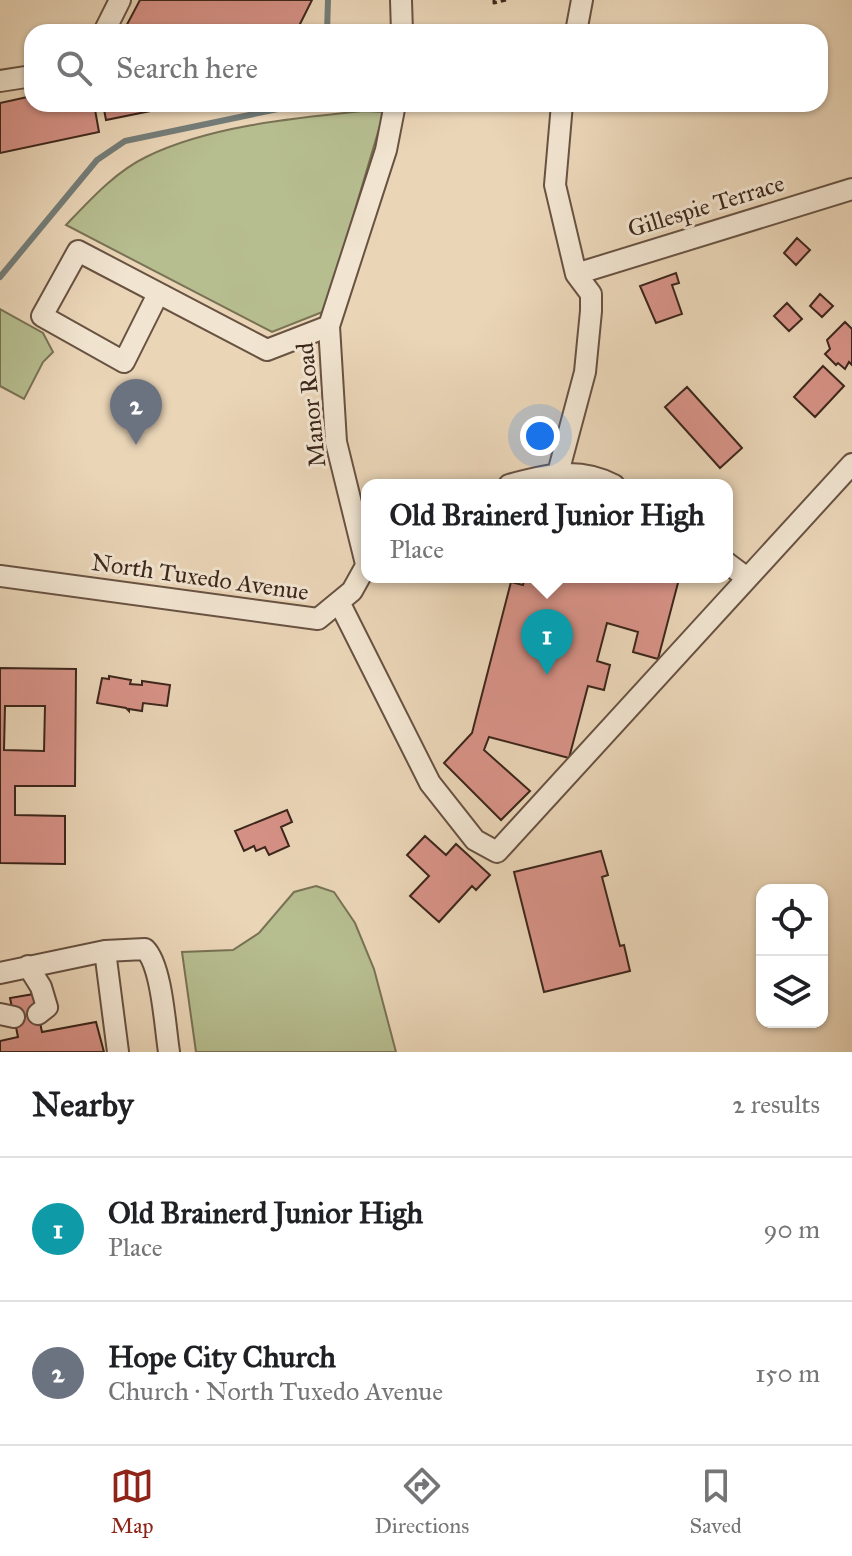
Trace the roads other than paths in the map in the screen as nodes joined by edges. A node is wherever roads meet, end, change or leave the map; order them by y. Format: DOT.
graph roads {
  1 [pos="120,0"];
  2 [pos="401,0"];
  3 [pos="582,0"];
  4 [pos="108,24"];
  5 [pos="402,24"];
  6 [pos="578,24"];
  7 [pos="24,77"];
  8 [pos="0,81"];
  9 [pos="393,112"];
  10 [pos="561,112"];
  11 [pos="852,189"];
  12 [pos="576,274"];
  13 [pos="158,294"];
  14 [pos="329,326"];
  15 [pos="852,464"];
  16 [pos="558,473"];
  17 [pos="534,479"];
  18 [pos="602,479"];
  19 [pos="361,540"];
  20 [pos="733,568"];
  21 [pos="361,575"];
  22 [pos="0,576"];
  23 [pos="747,578"];
  24 [pos="339,602"];
  25 [pos="105,951"];
  26 [pos="28,966"];
  27 [pos="0,973"];
  28 [pos="38,1014"];
  29 [pos="118,1052"];
  30 [pos="169,1052"];
  1 -- 4 [label="street"];
  2 -- 5 [label="street"];
  3 -- 6 [label="street"];
  7 -- 8 [label="street"];
  9 -- 14 [label="street, Manor Road"];
  10 -- 12 [label="street"];
  11 -- 12 [label="street, Gillespie Terrace"];
  12 -- 16 [label="street"];
  13 -- 13 [label="street"];
  13 -- 14 [label="street"];
  14 -- 19 [label="street, Manor Road"];
  15 -- 23 [label="street"];
  16 -- 17 [label="street"];
  16 -- 18 [label="street"];
  20 -- 23 [label="street"];
  21 -- 24 [label="street, North Tuxedo Avenue"];
  22 -- 24 [label="street, North Tuxedo Avenue"];
  23 -- 24 [label="street"];
  25 -- 26 [label="street"];
  25 -- 29 [label="street"];
  25 -- 30 [label="street"];
  26 -- 27 [label="street"];
  26 -- 28 [label="street"];
}
